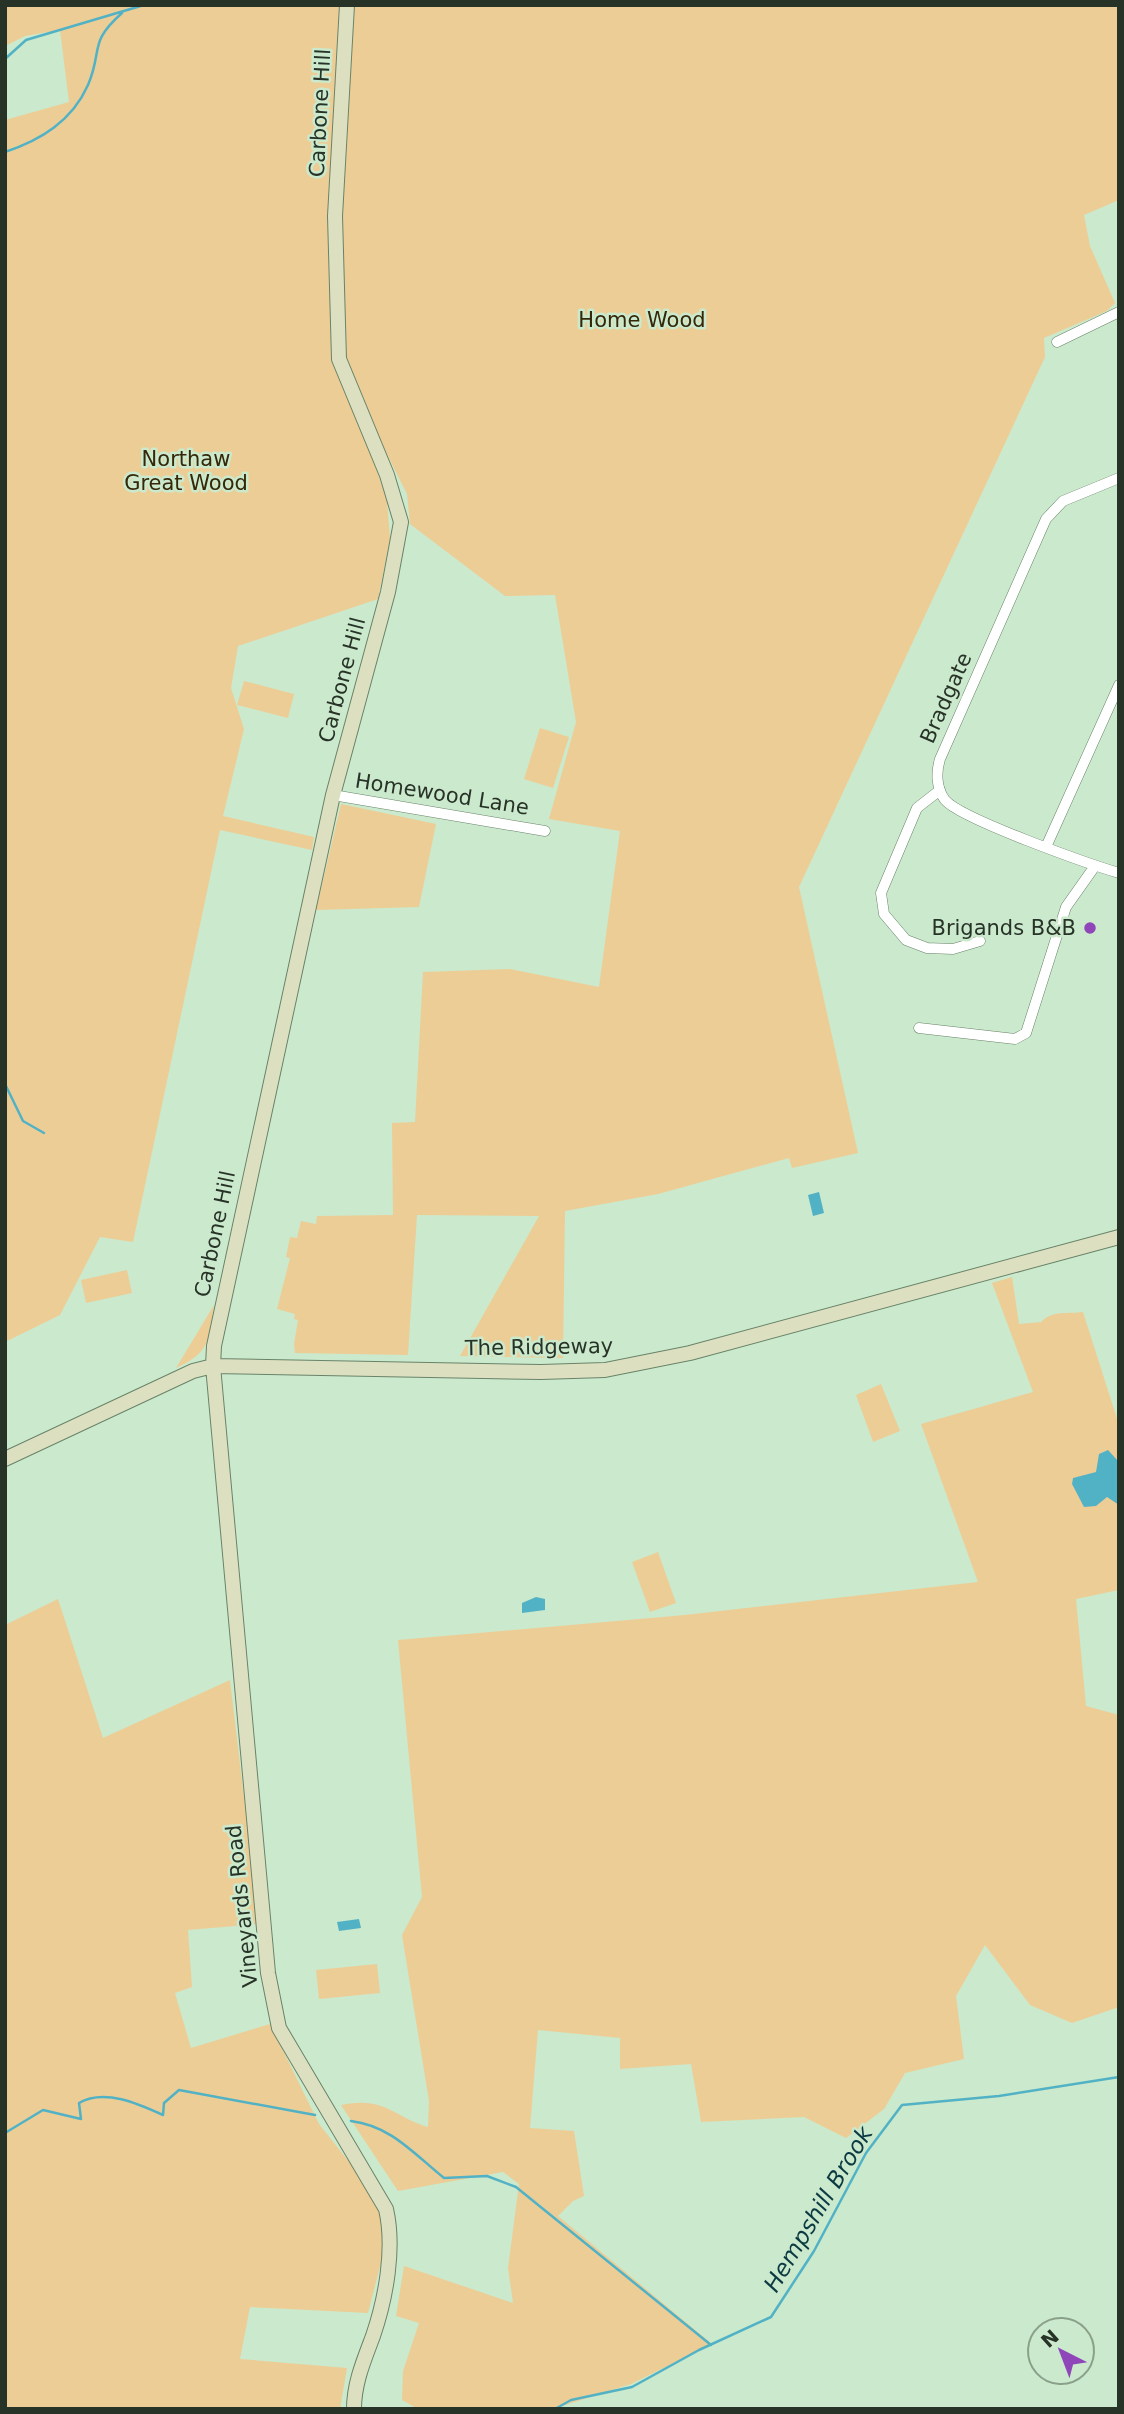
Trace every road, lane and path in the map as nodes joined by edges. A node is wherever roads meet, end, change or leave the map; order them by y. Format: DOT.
graph roads {
  1 [pos="347,5"];
  2 [pos="1119,312"];
  3 [pos="1057,342"];
  4 [pos="1119,478"];
  5 [pos="1119,685"];
  6 [pos="940,790"];
  7 [pos="333,795"];
  8 [pos="545,831"];
  9 [pos="1046,847"];
  10 [pos="1095,866"];
  11 [pos="1119,873"];
  12 [pos="980,941"];
  13 [pos="919,1028"];
  14 [pos="1119,1237"];
  15 [pos="213,1366"];
  16 [pos="5,1459"];
  17 [pos="354,2409"];
  1 -- 7 [label="street, Carbone Hill"];
  2 -- 3 [label="street"];
  4 -- 6 [label="street, Bradgate"];
  5 -- 9 [label="street"];
  6 -- 9 [label="street"];
  6 -- 12 [label="street"];
  7 -- 8 [label="street, Homewood Lane"];
  7 -- 15 [label="street, Carbone Hill"];
  9 -- 10 [label="street"];
  10 -- 11 [label="street"];
  10 -- 13 [label="street"];
  14 -- 15 [label="street, The Ridgeway"];
  15 -- 16 [label="street, The Ridgeway"];
  15 -- 17 [label="street, Vineyards Road"];
}
